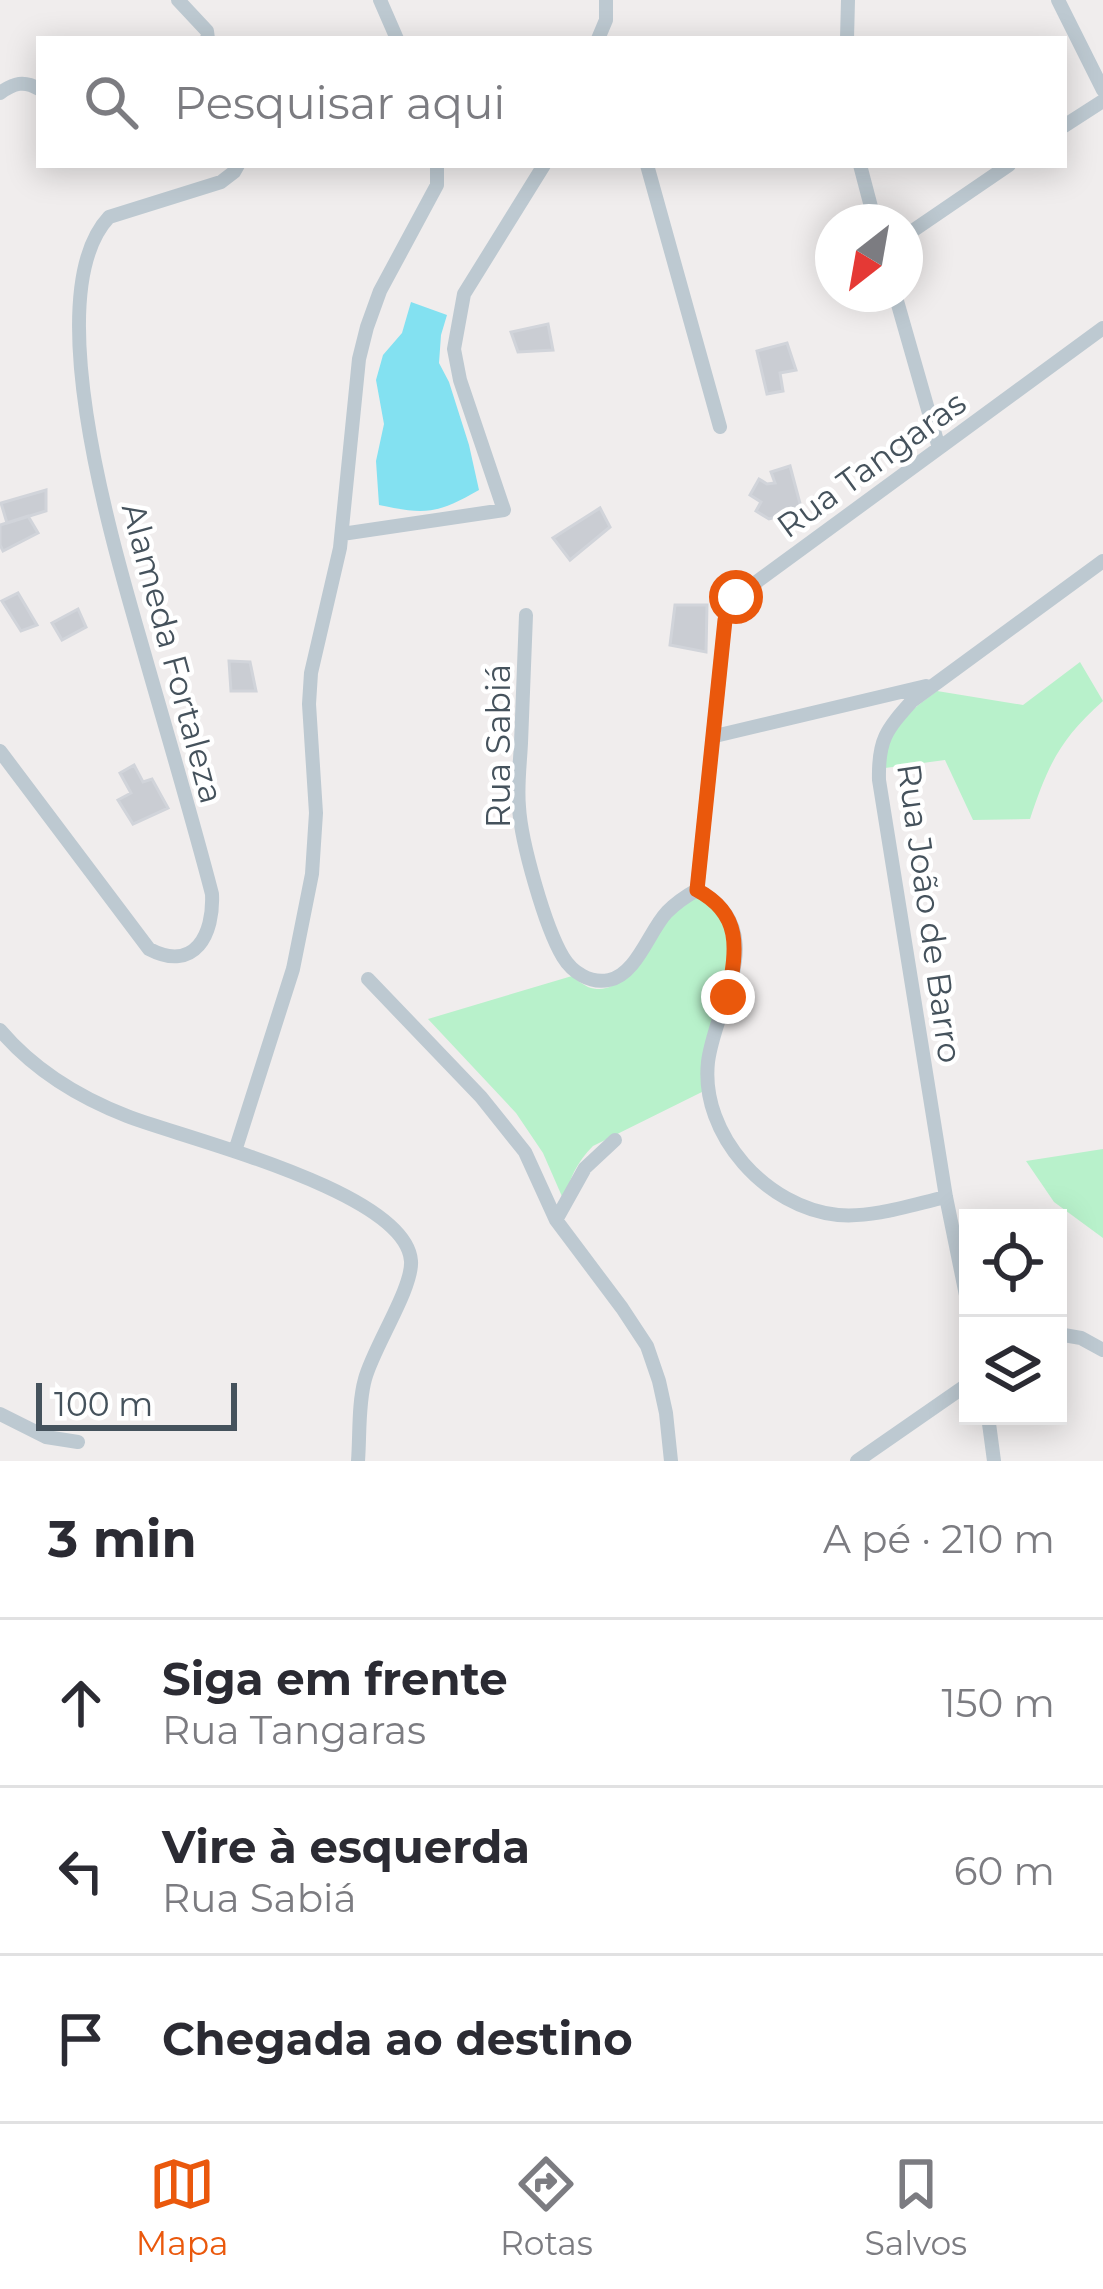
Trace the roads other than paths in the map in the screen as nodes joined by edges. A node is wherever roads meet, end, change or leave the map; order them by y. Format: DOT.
graph roads {
  1 [pos="178,0"];
  2 [pos="380,0"];
  3 [pos="607,0"];
  4 [pos="848,0"];
  5 [pos="1058,0"];
  6 [pos="606,20"];
  7 [pos="208,36"];
  8 [pos="396,36"];
  9 [pos="599,36"];
  10 [pos="610,36"];
  11 [pos="847,36"];
  12 [pos="36,88"];
  13 [pos="1103,90"];
  14 [pos="0,93"];
  15 [pos="1103,101"];
  16 [pos="1067,124"];
  17 [pos="236,168"];
  18 [pos="437,168"];
  19 [pos="542,168"];
  20 [pos="647,168"];
  21 [pos="861,168"];
  22 [pos="1006,168"];
  23 [pos="870,204"];
  24 [pos="923,224"];
  25 [pos="900,312"];
  26 [pos="1103,328"];
  27 [pos="720,428"];
  28 [pos="939,448"];
  29 [pos="342,534"];
  30 [pos="1103,561"];
  31 [pos="526,614"];
  32 [pos="935,684"];
  33 [pos="715,736"];
  34 [pos="0,751"];
  35 [pos="697,890"];
  36 [pos="368,979"];
  37 [pos="0,1030"];
  38 [pos="616,1140"];
  39 [pos="235,1151"];
  40 [pos="946,1197"];
  41 [pos="556,1220"];
  42 [pos="959,1261"];
  43 [pos="1067,1336"];
  44 [pos="1103,1350"];
  45 [pos="959,1390"];
  46 [pos="0,1414"];
  47 [pos="989,1425"];
  48 [pos="79,1442"];
  49 [pos="358,1461"];
  50 [pos="671,1461"];
  51 [pos="857,1461"];
  52 [pos="994,1461"];
  1 -- 7 [label="street"];
  2 -- 8 [label="street"];
  3 -- 6 [label="street"];
  4 -- 11 [label="street"];
  5 -- 13 [label="street"];
  6 -- 9 [label="street"];
  6 -- 10 [label="street"];
  12 -- 14 [label="street"];
  15 -- 16 [label="street"];
  17 -- 34 [label="street, Alameda Fortaleza"];
  18 -- 29 [label="street"];
  19 -- 29 [label="street"];
  20 -- 27 [label="street"];
  21 -- 23 [label="street"];
  22 -- 24 [label="street"];
  25 -- 28 [label="street"];
  26 -- 28 [label="street, Rua Tangaras"];
  28 -- 33 [label="street, Rua Tangaras"];
  29 -- 39 [label="street"];
  30 -- 32 [label="street, Rua João de Barro"];
  31 -- 35 [label="street, Rua Sabiá"];
  32 -- 33 [label="street"];
  32 -- 40 [label="street, Rua João de Barro"];
  33 -- 35 [label="street, Rua Tangaras"];
  35 -- 40 [label="street"];
  36 -- 41 [label="street"];
  37 -- 39 [label="street"];
  38 -- 41 [label="street"];
  39 -- 49 [label="street"];
  40 -- 42 [label="street, Rua João de Barro"];
  41 -- 50 [label="street"];
  43 -- 44 [label="street"];
  45 -- 51 [label="street"];
  46 -- 48 [label="street"];
  47 -- 52 [label="street"];
}
